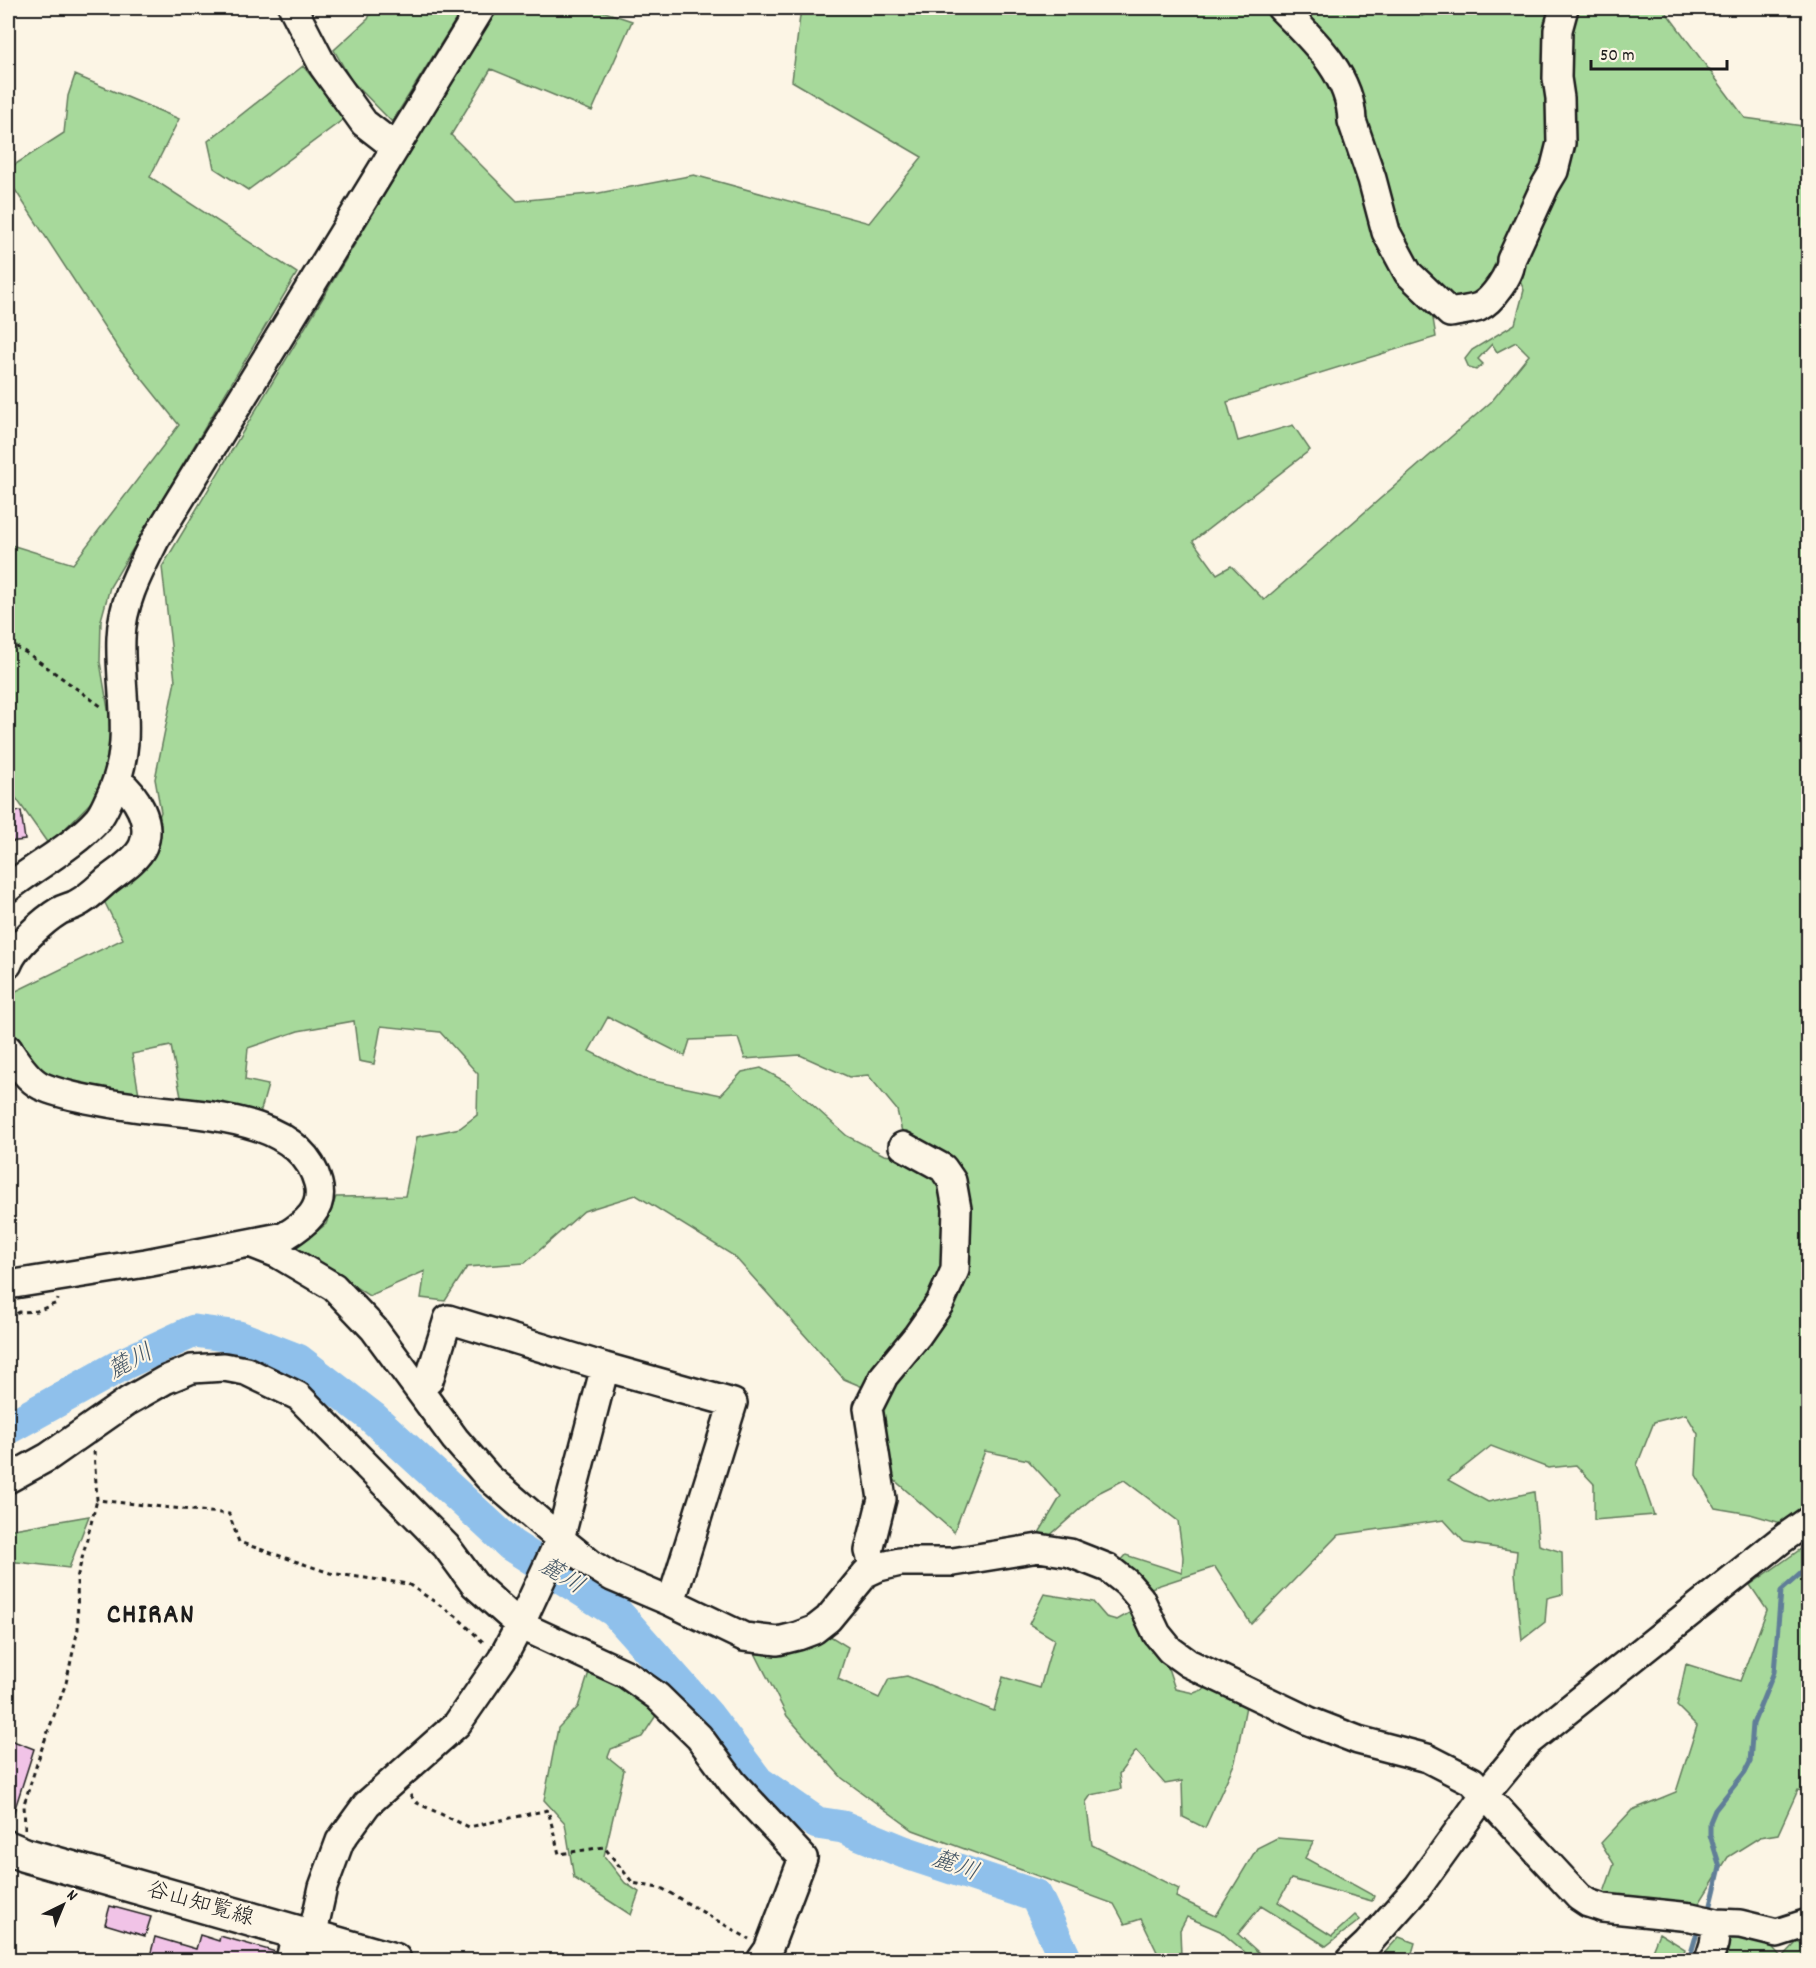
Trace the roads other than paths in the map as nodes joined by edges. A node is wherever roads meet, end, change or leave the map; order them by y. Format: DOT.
graph roads {
  1 [pos="293,8"];
  2 [pos="481,8"];
  3 [pos="1281,8"];
  4 [pos="1564,8"];
  5 [pos="395,147"];
  6 [pos="118,781"];
  7 [pos="8,888"];
  8 [pos="8,964"];
  9 [pos="8,1049"];
  10 [pos="903,1146"];
  11 [pos="250,1244"];
  12 [pos="8,1285"];
  13 [pos="605,1367"];
  14 [pos="429,1380"];
  15 [pos="8,1479"];
  16 [pos="1809,1521"];
  17 [pos="557,1544"];
  18 [pos="873,1569"];
  19 [pos="671,1602"];
  20 [pos="520,1625"];
  21 [pos="1485,1794"];
  22 [pos="16,1851"];
  23 [pos="1717,1923"];
  24 [pos="1809,1923"];
  25 [pos="299,1943"];
  26 [pos="764,1955"];
  27 [pos="394,1960"];
  28 [pos="1350,1960"];
  29 [pos="1709,1960"];
  1 -- 5 [label="street"];
  2 -- 5 [label="street"];
  3 -- 4 [label="street"];
  5 -- 6 [label="street"];
  6 -- 7 [label="street"];
  6 -- 8 [label="street"];
  9 -- 11 [label="street"];
  10 -- 18 [label="street"];
  11 -- 12 [label="street"];
  11 -- 17 [label="street"];
  13 -- 14 [label="street"];
  13 -- 17 [label="street"];
  13 -- 19 [label="street"];
  15 -- 20 [label="street"];
  16 -- 21 [label="street"];
  17 -- 19 [label="street"];
  17 -- 20 [label="street"];
  18 -- 19 [label="street"];
  18 -- 21 [label="street"];
  20 -- 25 [label="street"];
  20 -- 26 [label="street"];
  21 -- 23 [label="street"];
  21 -- 28 [label="street"];
  22 -- 25 [label="main road, 谷山知覧線"];
  23 -- 24 [label="street"];
  23 -- 29 [label="street"];
  25 -- 27 [label="main road, 谷山知覧線"];
}
